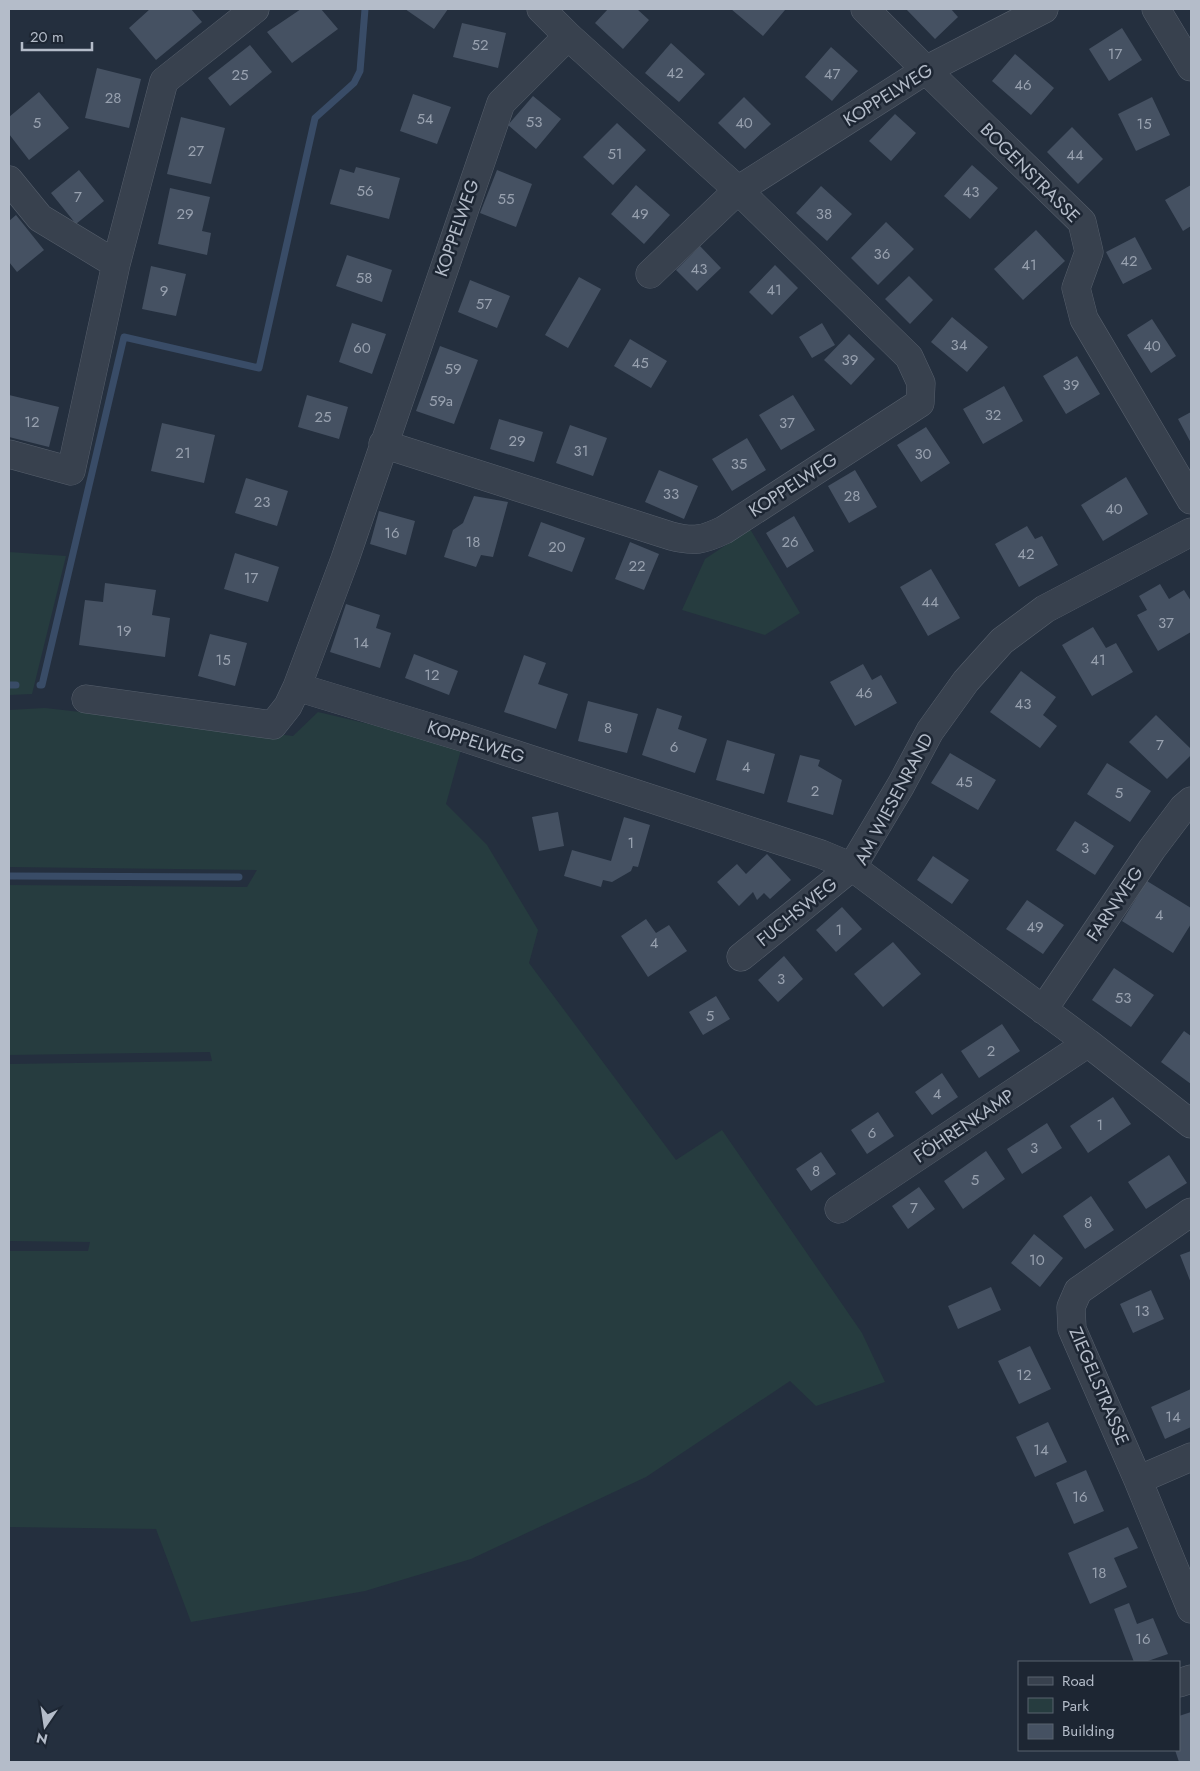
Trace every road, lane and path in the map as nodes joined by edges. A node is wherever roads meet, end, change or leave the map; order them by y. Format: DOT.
graph roads {
  1 [pos="255,9"];
  2 [pos="541,9"];
  3 [pos="865,9"];
  4 [pos="1044,9"];
  5 [pos="1156,9"];
  6 [pos="568,36"];
  7 [pos="1191,67"];
  8 [pos="926,70"];
  9 [pos="9,180"];
  10 [pos="738,190"];
  11 [pos="116,264"];
  12 [pos="650,274"];
  13 [pos="383,444"];
  14 [pos="9,454"];
  15 [pos="1191,500"];
  16 [pos="1191,532"];
  17 [pos="297,687"];
  18 [pos="86,699"];
  19 [pos="1191,801"];
  20 [pos="852,867"];
  21 [pos="741,957"];
  22 [pos="1043,1010"];
  23 [pos="1088,1043"];
  24 [pos="1191,1124"];
  25 [pos="839,1209"];
  26 [pos="1191,1212"];
  27 [pos="1191,1457"];
  28 [pos="1138,1480"];
  29 [pos="1191,1609"];
  1 -- 11 [label="street"];
  2 -- 6 [label="street, KOPPELWEG"];
  3 -- 8 [label="street, BOGENSTRASSE"];
  4 -- 8 [label="street, KOPPELWEG"];
  5 -- 7 [label="street"];
  6 -- 10 [label="street, KOPPELWEG"];
  6 -- 13 [label="street, KOPPELWEG"];
  8 -- 10 [label="street, KOPPELWEG"];
  8 -- 15 [label="street, BOGENSTRASSE"];
  9 -- 11 [label="street"];
  10 -- 12 [label="street, KOPPELWEG"];
  10 -- 13 [label="street, KOPPELWEG"];
  11 -- 14 [label="street"];
  13 -- 17 [label="street, KOPPELWEG"];
  16 -- 20 [label="street, AM WIESENRAND"];
  17 -- 18 [label="street, KOPPELWEG"];
  17 -- 20 [label="street, KOPPELWEG"];
  19 -- 22 [label="street, FARNWEG"];
  20 -- 21 [label="street, FUCHSWEG"];
  20 -- 22 [label="street, AM WIESENRAND"];
  22 -- 23 [label="street, AM WIESENRAND"];
  23 -- 24 [label="street, AM WIESENRAND"];
  23 -- 25 [label="street, FÖHRENKAMP"];
  26 -- 28 [label="street, ZIEGELSTRASSE"];
  27 -- 28 [label="street"];
  28 -- 29 [label="street, ZIEGELSTRASSE"];
}
